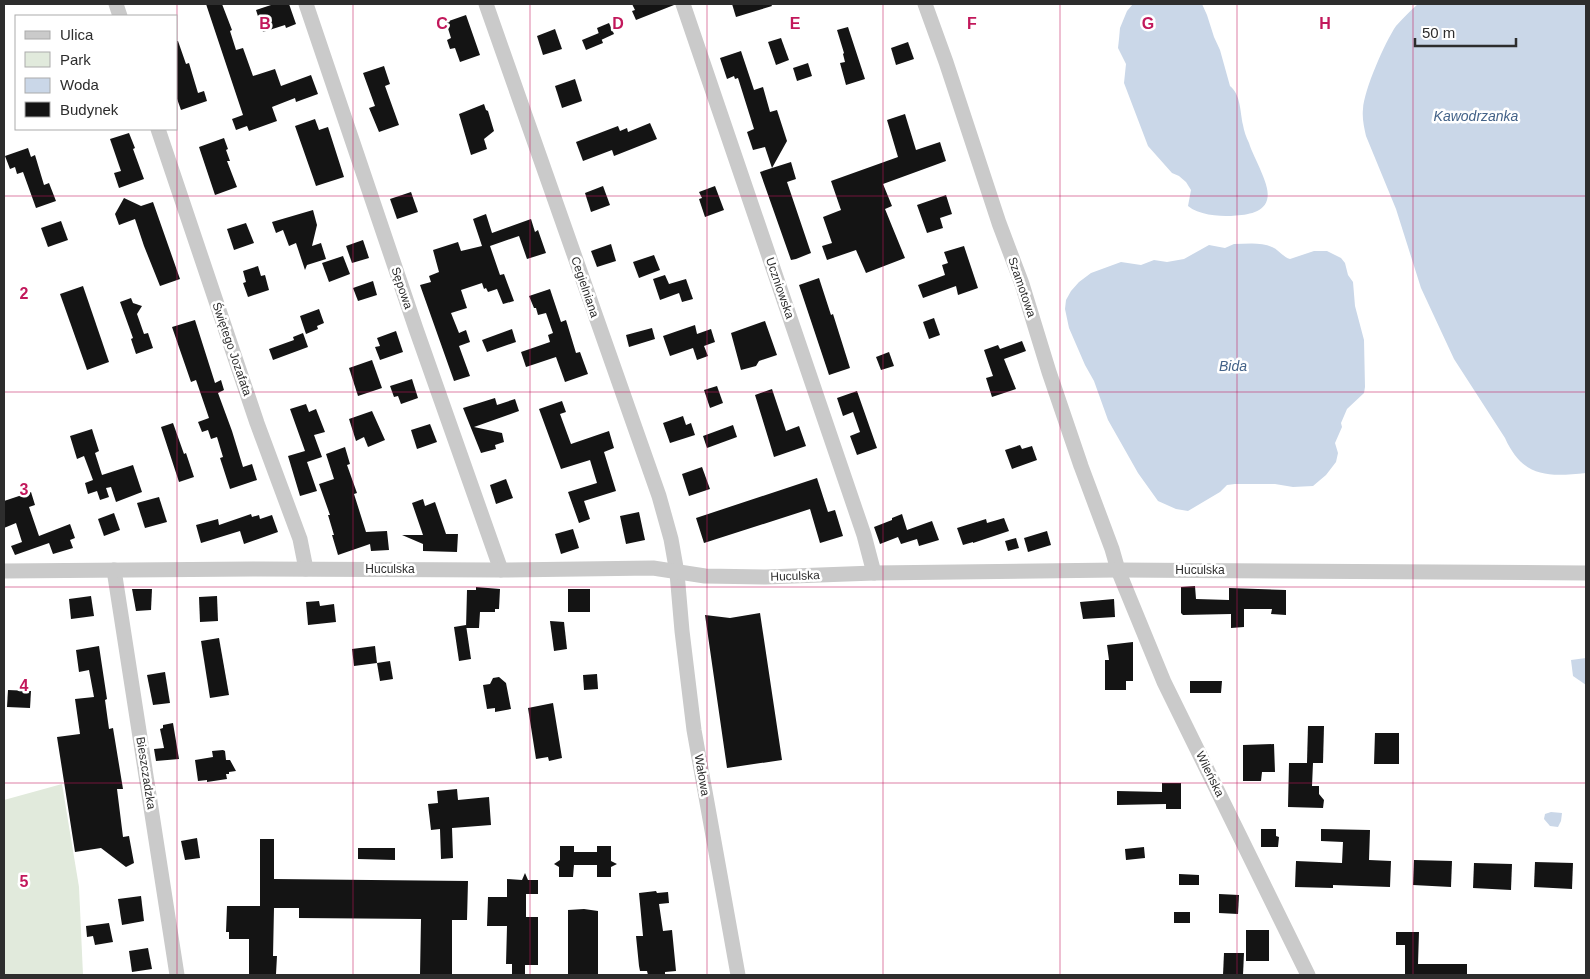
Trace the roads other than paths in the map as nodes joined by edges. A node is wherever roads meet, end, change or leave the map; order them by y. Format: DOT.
graph roads {
  1 [pos="306,4"];
  2 [pos="683,4"];
  3 [pos="925,4"];
  4 [pos="491,5"];
  5 [pos="158,130"];
  6 [pos="306,569"];
  7 [pos="114,570"];
  8 [pos="501,570"];
  9 [pos="1118,570"];
  10 [pos="4,571"];
  11 [pos="677,573"];
  12 [pos="874,573"];
  13 [pos="1586,573"];
  14 [pos="177,975"];
  15 [pos="738,975"];
  16 [pos="1308,975"];
  1 -- 8 [label="street, Sępowa"];
  2 -- 12 [label="street, Uczniowska"];
  3 -- 9 [label="street, Szamotowa"];
  4 -- 11 [label="street, Cegielniana"];
  5 -- 6 [label="street, Świętego Jozafata"];
  6 -- 7 [label="street, Huculska"];
  6 -- 8 [label="street, Huculska"];
  7 -- 10 [label="street, Huculska"];
  7 -- 14 [label="street, Bieszczadzka"];
  8 -- 11 [label="street, Huculska"];
  9 -- 12 [label="street, Huculska"];
  9 -- 13 [label="street, Huculska"];
  9 -- 16 [label="street, Wileńska"];
  11 -- 12 [label="street, Huculska"];
  11 -- 15 [label="street, Wałowa"];
}
